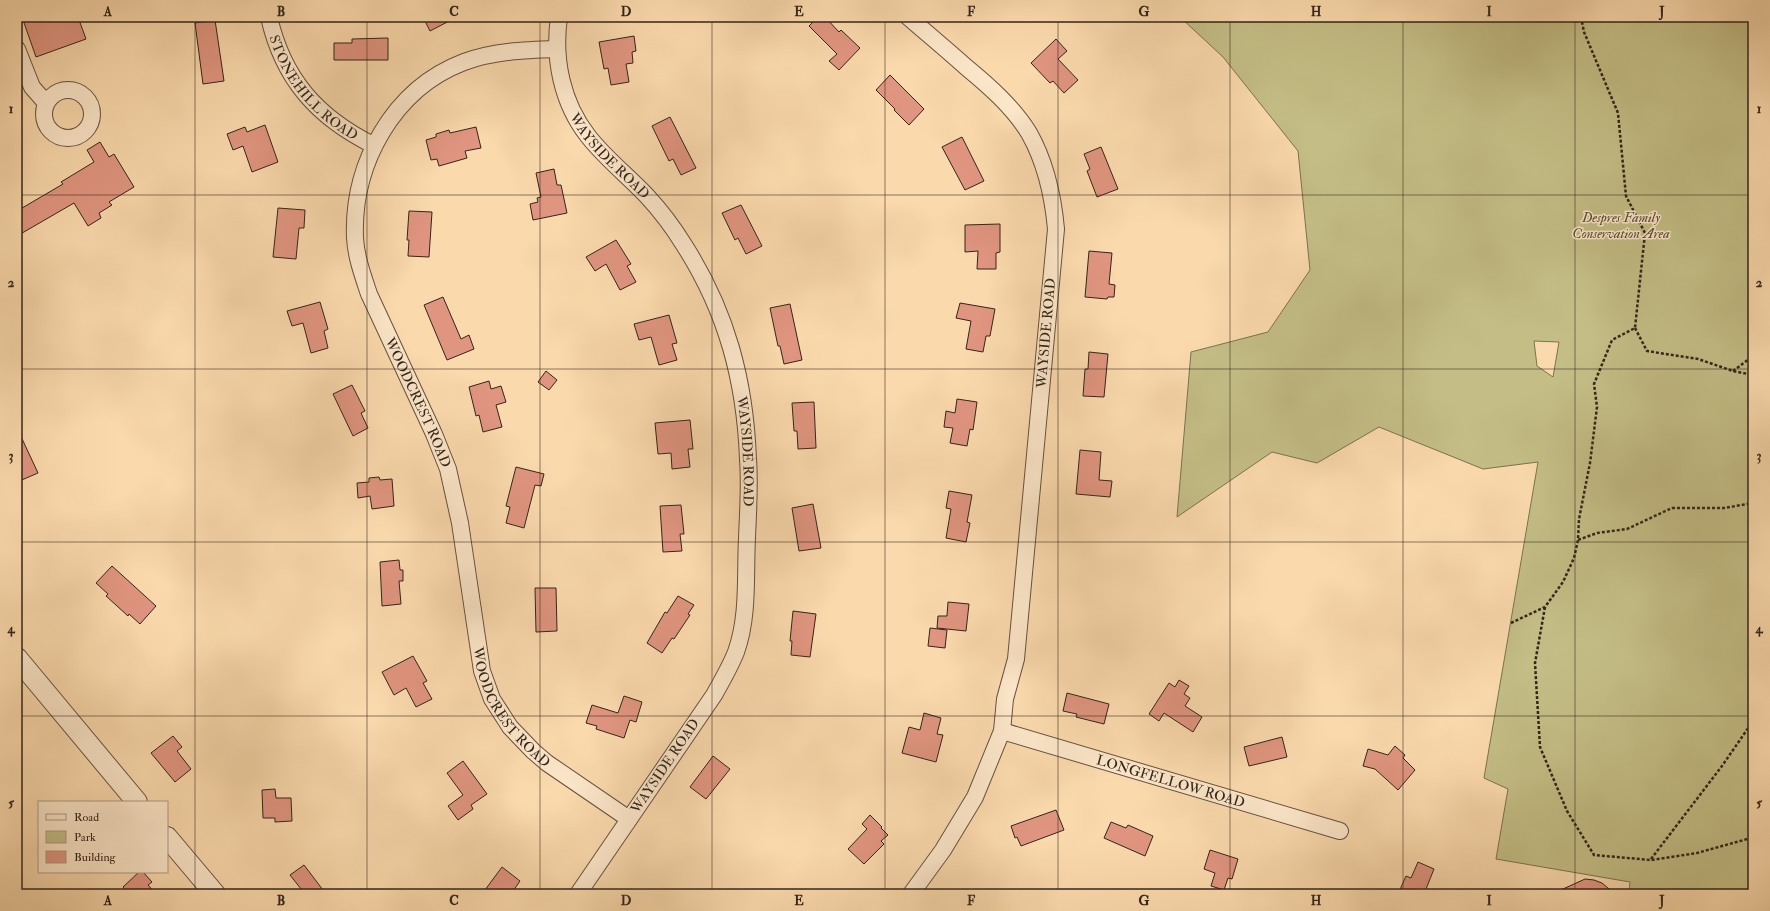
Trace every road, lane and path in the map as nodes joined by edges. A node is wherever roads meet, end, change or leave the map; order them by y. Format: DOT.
graph roads {
  1 [pos="269,17"];
  2 [pos="559,17"];
  3 [pos="908,17"];
  4 [pos="1581,17"];
  5 [pos="17,49"];
  6 [pos="557,49"];
  7 [pos="46,103"];
  8 [pos="373,145"];
  9 [pos="1635,328"];
  10 [pos="1753,356"];
  11 [pos="1733,371"];
  12 [pos="1753,375"];
  13 [pos="1753,503"];
  14 [pos="1578,540"];
  15 [pos="1545,607"];
  16 [pos="1511,624"];
  17 [pos="17,658"];
  18 [pos="1753,721"];
  19 [pos="1002,731"];
  20 [pos="136,801"];
  21 [pos="629,819"];
  22 [pos="1340,831"];
  23 [pos="1753,835"];
  24 [pos="168,838"];
  25 [pos="1651,860"];
  26 [pos="215,894"];
  27 [pos="578,894"];
  28 [pos="911,894"];
  1 -- 8 [label="street, STONEHILL ROAD"];
  2 -- 6 [label="street, WAYSIDE ROAD"];
  3 -- 19 [label="street, WAYSIDE ROAD"];
  4 -- 9 [label="path"];
  5 -- 7 [label="street"];
  6 -- 8 [label="street, WOODCREST ROAD"];
  6 -- 21 [label="street, WAYSIDE ROAD"];
  8 -- 21 [label="street, WOODCREST ROAD"];
  9 -- 11 [label="path"];
  9 -- 14 [label="path"];
  10 -- 11 [label="path"];
  11 -- 12 [label="path"];
  13 -- 14 [label="path"];
  14 -- 15 [label="path"];
  15 -- 16 [label="path"];
  15 -- 25 [label="path"];
  17 -- 20 [label="street"];
  18 -- 25 [label="path"];
  19 -- 22 [label="street, LONGFELLOW ROAD"];
  19 -- 28 [label="street, WAYSIDE ROAD"];
  21 -- 27 [label="street, WAYSIDE ROAD"];
  23 -- 25 [label="path"];
  24 -- 26 [label="street"];
}
